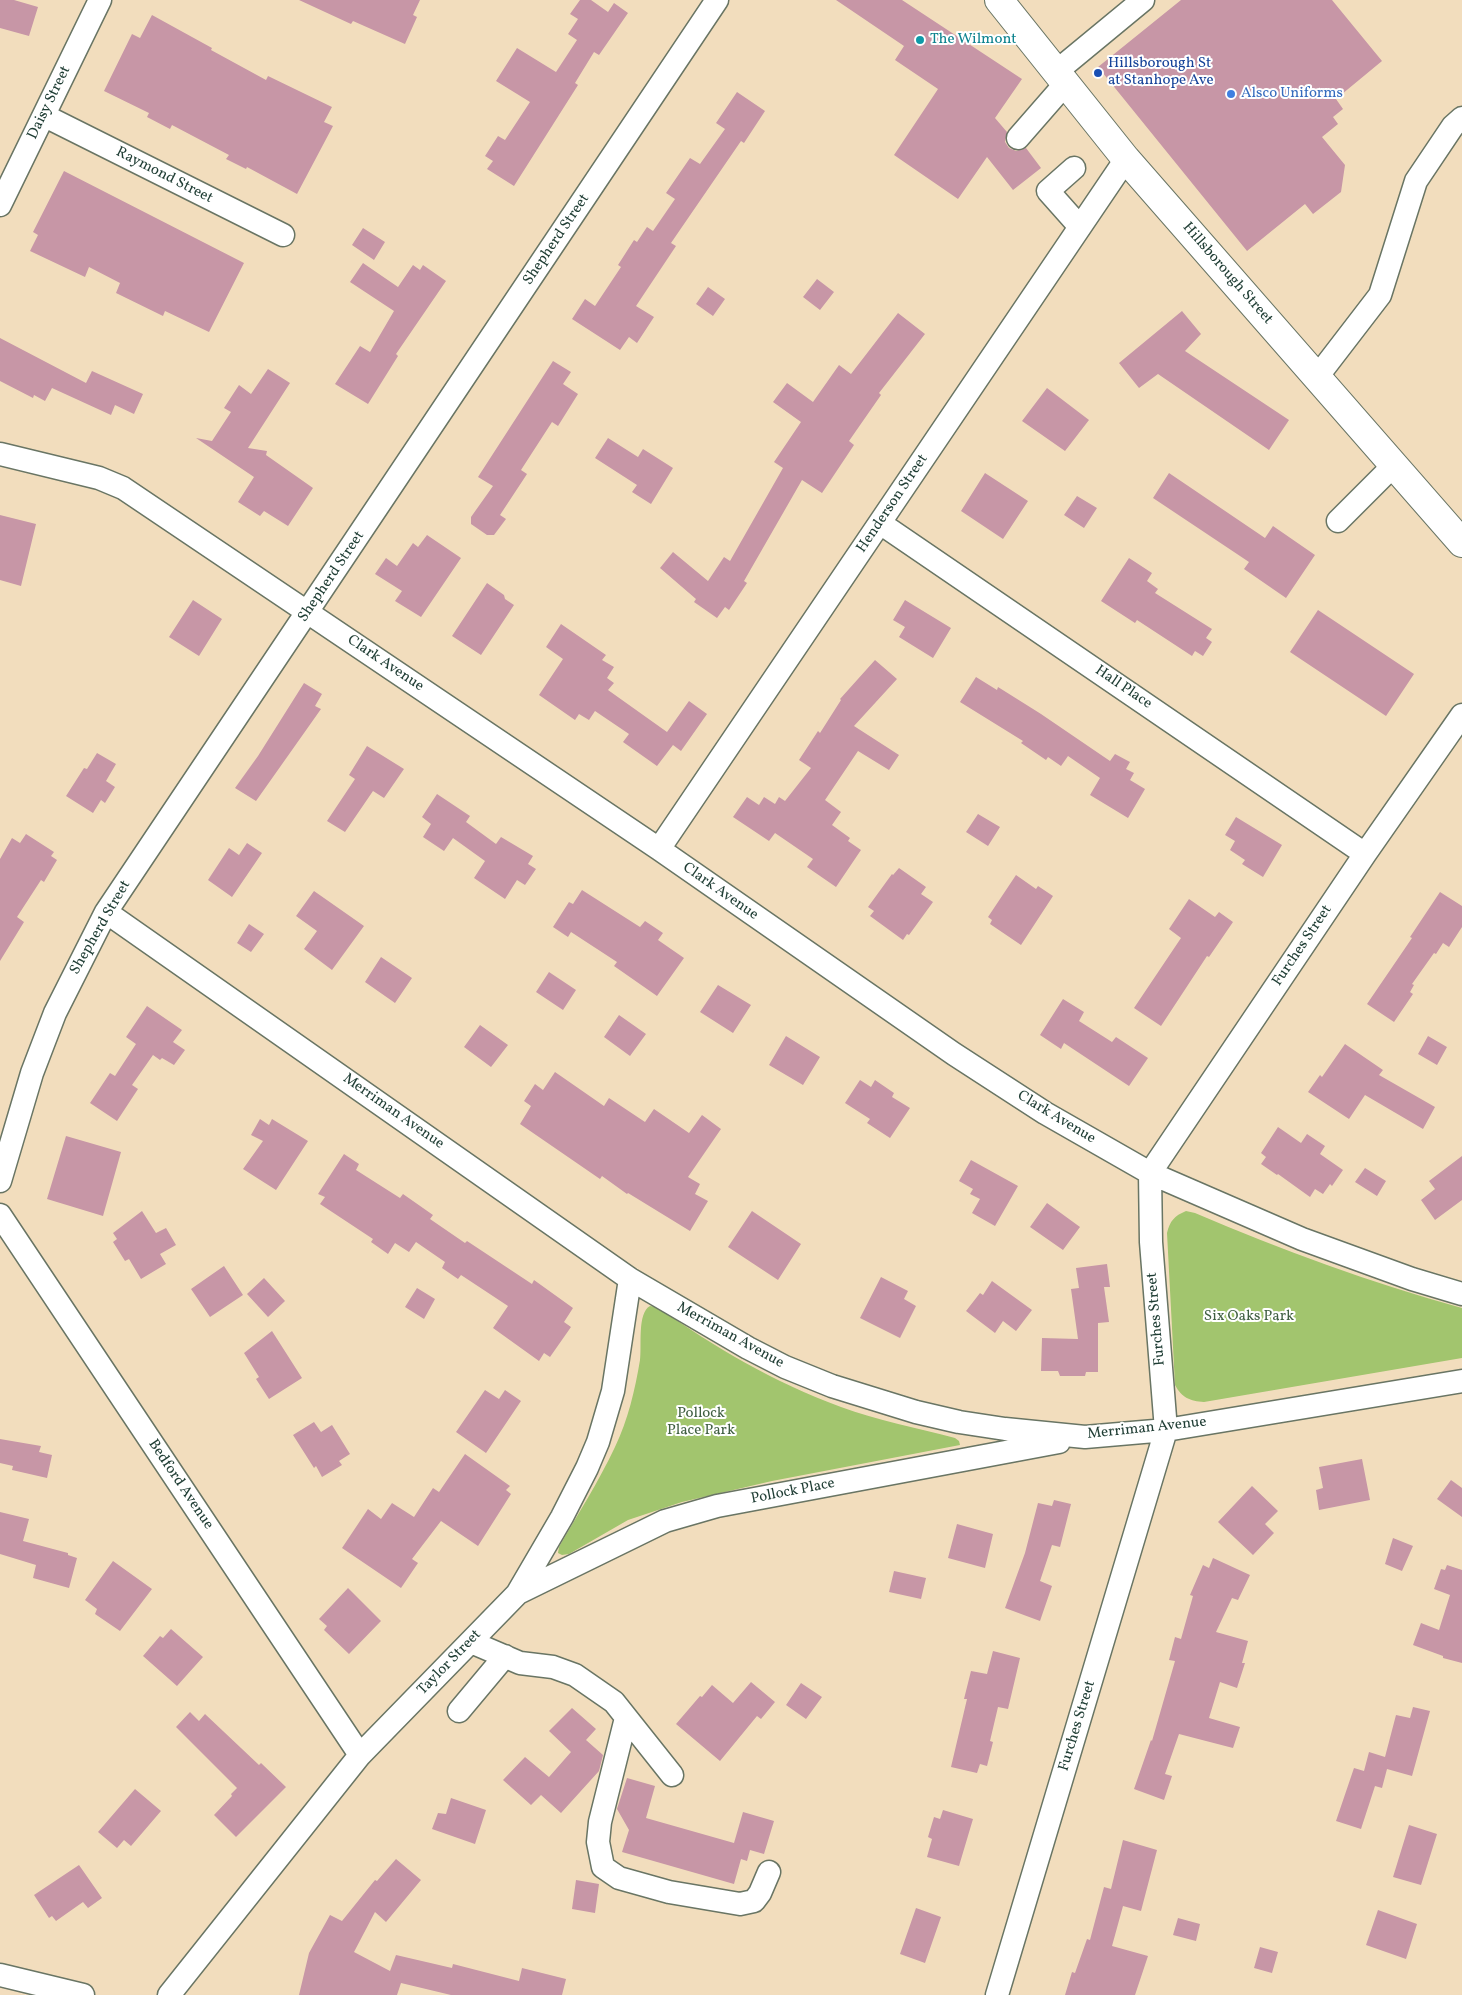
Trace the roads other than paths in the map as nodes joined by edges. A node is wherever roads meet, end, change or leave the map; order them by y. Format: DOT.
graph roads {
  1 [pos="100,0"];
  2 [pos="717,0"];
  3 [pos="999,0"];
  4 [pos="1143,0"];
  5 [pos="1061,77"];
  6 [pos="44,116"];
  7 [pos="1462,118"];
  8 [pos="1018,138"];
  9 [pos="1126,159"];
  10 [pos="1074,168"];
  11 [pos="0,205"];
  12 [pos="1080,227"];
  13 [pos="283,235"];
  14 [pos="1317,377"];
  15 [pos="0,454"];
  16 [pos="1394,464"];
  17 [pos="1338,521"];
  18 [pos="880,523"];
  19 [pos="1462,543"];
  20 [pos="308,612"];
  21 [pos="1462,715"];
  22 [pos="659,849"];
  23 [pos="1365,854"];
  24 [pos="106,912"];
  25 [pos="1150,1173"];
  26 [pos="0,1181"];
  27 [pos="0,1215"];
  28 [pos="630,1279"];
  29 [pos="1462,1294"];
  30 [pos="1462,1381"];
  31 [pos="1166,1430"];
  32 [pos="1085,1437"];
  33 [pos="517,1594"];
  34 [pos="471,1642"];
  35 [pos="505,1656"];
  36 [pos="459,1711"];
  37 [pos="626,1718"];
  38 [pos="360,1754"];
  39 [pos="672,1775"];
  40 [pos="769,1872"];
  41 [pos="0,1974"];
  42 [pos="83,1995"];
  43 [pos="170,1995"];
  44 [pos="997,1995"];
  1 -- 6 [label="street, Daisy Street"];
  2 -- 20 [label="street, Shepherd Street"];
  3 -- 5 [label="main road, Hillsborough Street"];
  4 -- 5 [label="street"];
  5 -- 8 [label="street"];
  5 -- 9 [label="main road, Hillsborough Street"];
  6 -- 11 [label="street, Daisy Street"];
  6 -- 13 [label="street, Raymond Street"];
  7 -- 14 [label="street"];
  9 -- 12 [label="street, Henderson Street"];
  9 -- 14 [label="main road, Hillsborough Street"];
  10 -- 12 [label="street"];
  12 -- 18 [label="street, Henderson Street"];
  14 -- 16 [label="main road, Hillsborough Street"];
  15 -- 20 [label="street, Clark Avenue"];
  16 -- 17 [label="street"];
  16 -- 19 [label="main road, Hillsborough Street"];
  18 -- 22 [label="street, Henderson Street"];
  18 -- 23 [label="street, Hall Place"];
  20 -- 22 [label="street, Clark Avenue"];
  20 -- 24 [label="street, Shepherd Street"];
  21 -- 23 [label="street, Furches Street"];
  22 -- 25 [label="street, Clark Avenue"];
  23 -- 25 [label="street, Furches Street"];
  24 -- 26 [label="street, Shepherd Street"];
  24 -- 28 [label="street, Merriman Avenue"];
  25 -- 29 [label="street, Clark Avenue"];
  25 -- 31 [label="street, Furches Street"];
  27 -- 38 [label="street, Bedford Avenue"];
  28 -- 32 [label="street, Merriman Avenue"];
  28 -- 33 [label="street, Taylor Street"];
  30 -- 31 [label="street, Merriman Avenue"];
  31 -- 32 [label="street, Merriman Avenue"];
  31 -- 44 [label="street, Furches Street"];
  32 -- 33 [label="street, Pollock Place"];
  33 -- 34 [label="street, Taylor Street"];
  34 -- 35 [label="street"];
  34 -- 38 [label="street, Taylor Street"];
  35 -- 36 [label="street"];
  35 -- 37 [label="street"];
  37 -- 39 [label="street"];
  37 -- 40 [label="street"];
  38 -- 43 [label="street, Taylor Street"];
  41 -- 42 [label="street"];
}
